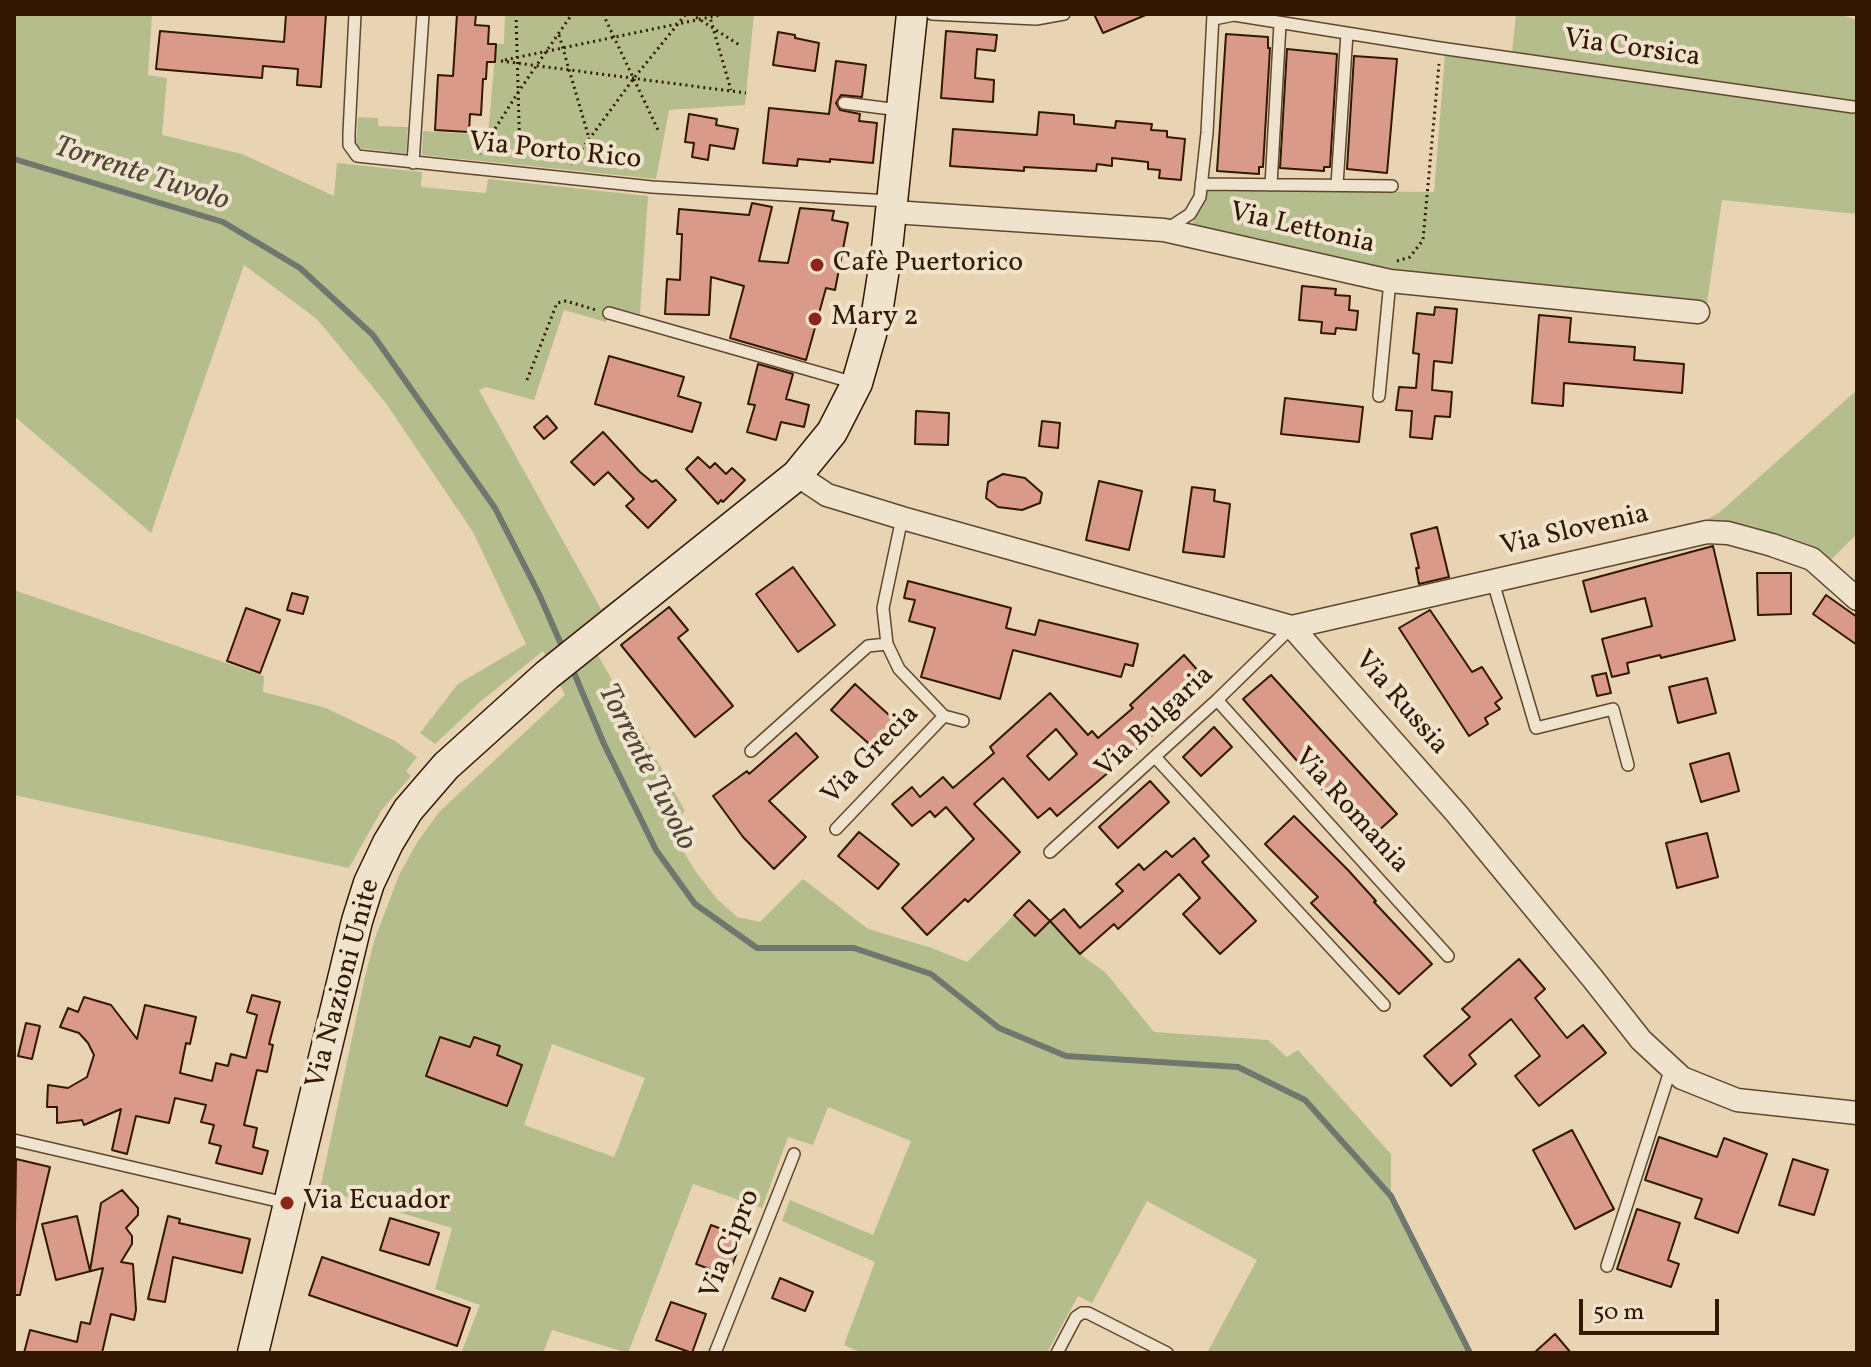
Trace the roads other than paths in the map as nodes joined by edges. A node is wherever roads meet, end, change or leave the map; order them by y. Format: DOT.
graph roads {
  1 [pos="355,14"];
  2 [pos="423,14"];
  3 [pos="912,14"];
  4 [pos="932,14"];
  5 [pos="1064,14"];
  6 [pos="1213,16"];
  7 [pos="1280,24"];
  8 [pos="1347,33"];
  9 [pos="844,103"];
  10 [pos="1853,107"];
  11 [pos="903,110"];
  12 [pos="413,163"];
  13 [pos="1201,184"];
  14 [pos="1271,185"];
  15 [pos="1337,185"];
  16 [pos="1392,186"];
  17 [pos="893,207"];
  18 [pos="1164,230"];
  19 [pos="1393,271"];
  20 [pos="1698,312"];
  21 [pos="609,313"];
  22 [pos="857,383"];
  23 [pos="1379,396"];
  24 [pos="797,475"];
  25 [pos="902,518"];
  26 [pos="1493,582"];
  27 [pos="1857,599"];
  28 [pos="1292,627"];
  29 [pos="887,644"];
  30 [pos="1217,700"];
  31 [pos="944,716"];
  32 [pos="963,721"];
  33 [pos="751,751"];
  34 [pos="1155,757"];
  35 [pos="1628,765"];
  36 [pos="836,829"];
  37 [pos="1050,852"];
  38 [pos="1448,956"];
  39 [pos="1384,1005"];
  40 [pos="1671,1068"];
  41 [pos="1857,1113"];
  42 [pos="14,1140"];
  43 [pos="794,1154"];
  44 [pos="287,1203"];
  45 [pos="1607,1266"];
  46 [pos="253,1353"];
  47 [pos="715,1353"];
  48 [pos="1057,1353"];
  49 [pos="1167,1353"];
  1 -- 12 [label="lane, Via Porto Rico"];
  2 -- 12 [label="lane"];
  3 -- 11 [label="street"];
  4 -- 5 [label="lane"];
  6 -- 7 [label="lane, Via Corsica"];
  6 -- 13 [label="lane"];
  7 -- 8 [label="lane, Via Corsica"];
  7 -- 14 [label="lane"];
  8 -- 10 [label="lane, Via Corsica"];
  8 -- 15 [label="lane"];
  9 -- 11 [label="lane"];
  11 -- 17 [label="street"];
  12 -- 17 [label="lane, Via Porto Rico"];
  13 -- 14 [label="lane"];
  13 -- 18 [label="lane"];
  14 -- 15 [label="lane"];
  15 -- 16 [label="lane"];
  17 -- 18 [label="street, Via Lettonia"];
  17 -- 22 [label="street"];
  18 -- 19 [label="street, Via Lettonia"];
  19 -- 20 [label="street, Via Lettonia"];
  19 -- 23 [label="lane"];
  21 -- 22 [label="lane"];
  22 -- 24 [label="street"];
  24 -- 25 [label="street"];
  24 -- 44 [label="street, Via Nazioni Unite"];
  25 -- 28 [label="street"];
  25 -- 29 [label="lane"];
  26 -- 27 [label="street, Via Slovenia"];
  26 -- 28 [label="street, Via Slovenia"];
  26 -- 35 [label="lane"];
  28 -- 30 [label="lane, Via Bulgaria"];
  28 -- 40 [label="street, Via Russia"];
  29 -- 31 [label="lane"];
  29 -- 33 [label="lane"];
  30 -- 34 [label="lane, Via Bulgaria"];
  30 -- 38 [label="lane, Via Romania"];
  31 -- 32 [label="lane"];
  31 -- 36 [label="lane, Via Grecia"];
  34 -- 37 [label="lane, Via Bulgaria"];
  34 -- 39 [label="lane"];
  40 -- 41 [label="street, Via Russia"];
  40 -- 45 [label="lane"];
  42 -- 44 [label="lane"];
  43 -- 47 [label="lane, Via Cipro"];
  44 -- 46 [label="street, Via Nazioni Unite"];
  48 -- 49 [label="lane"];
}
